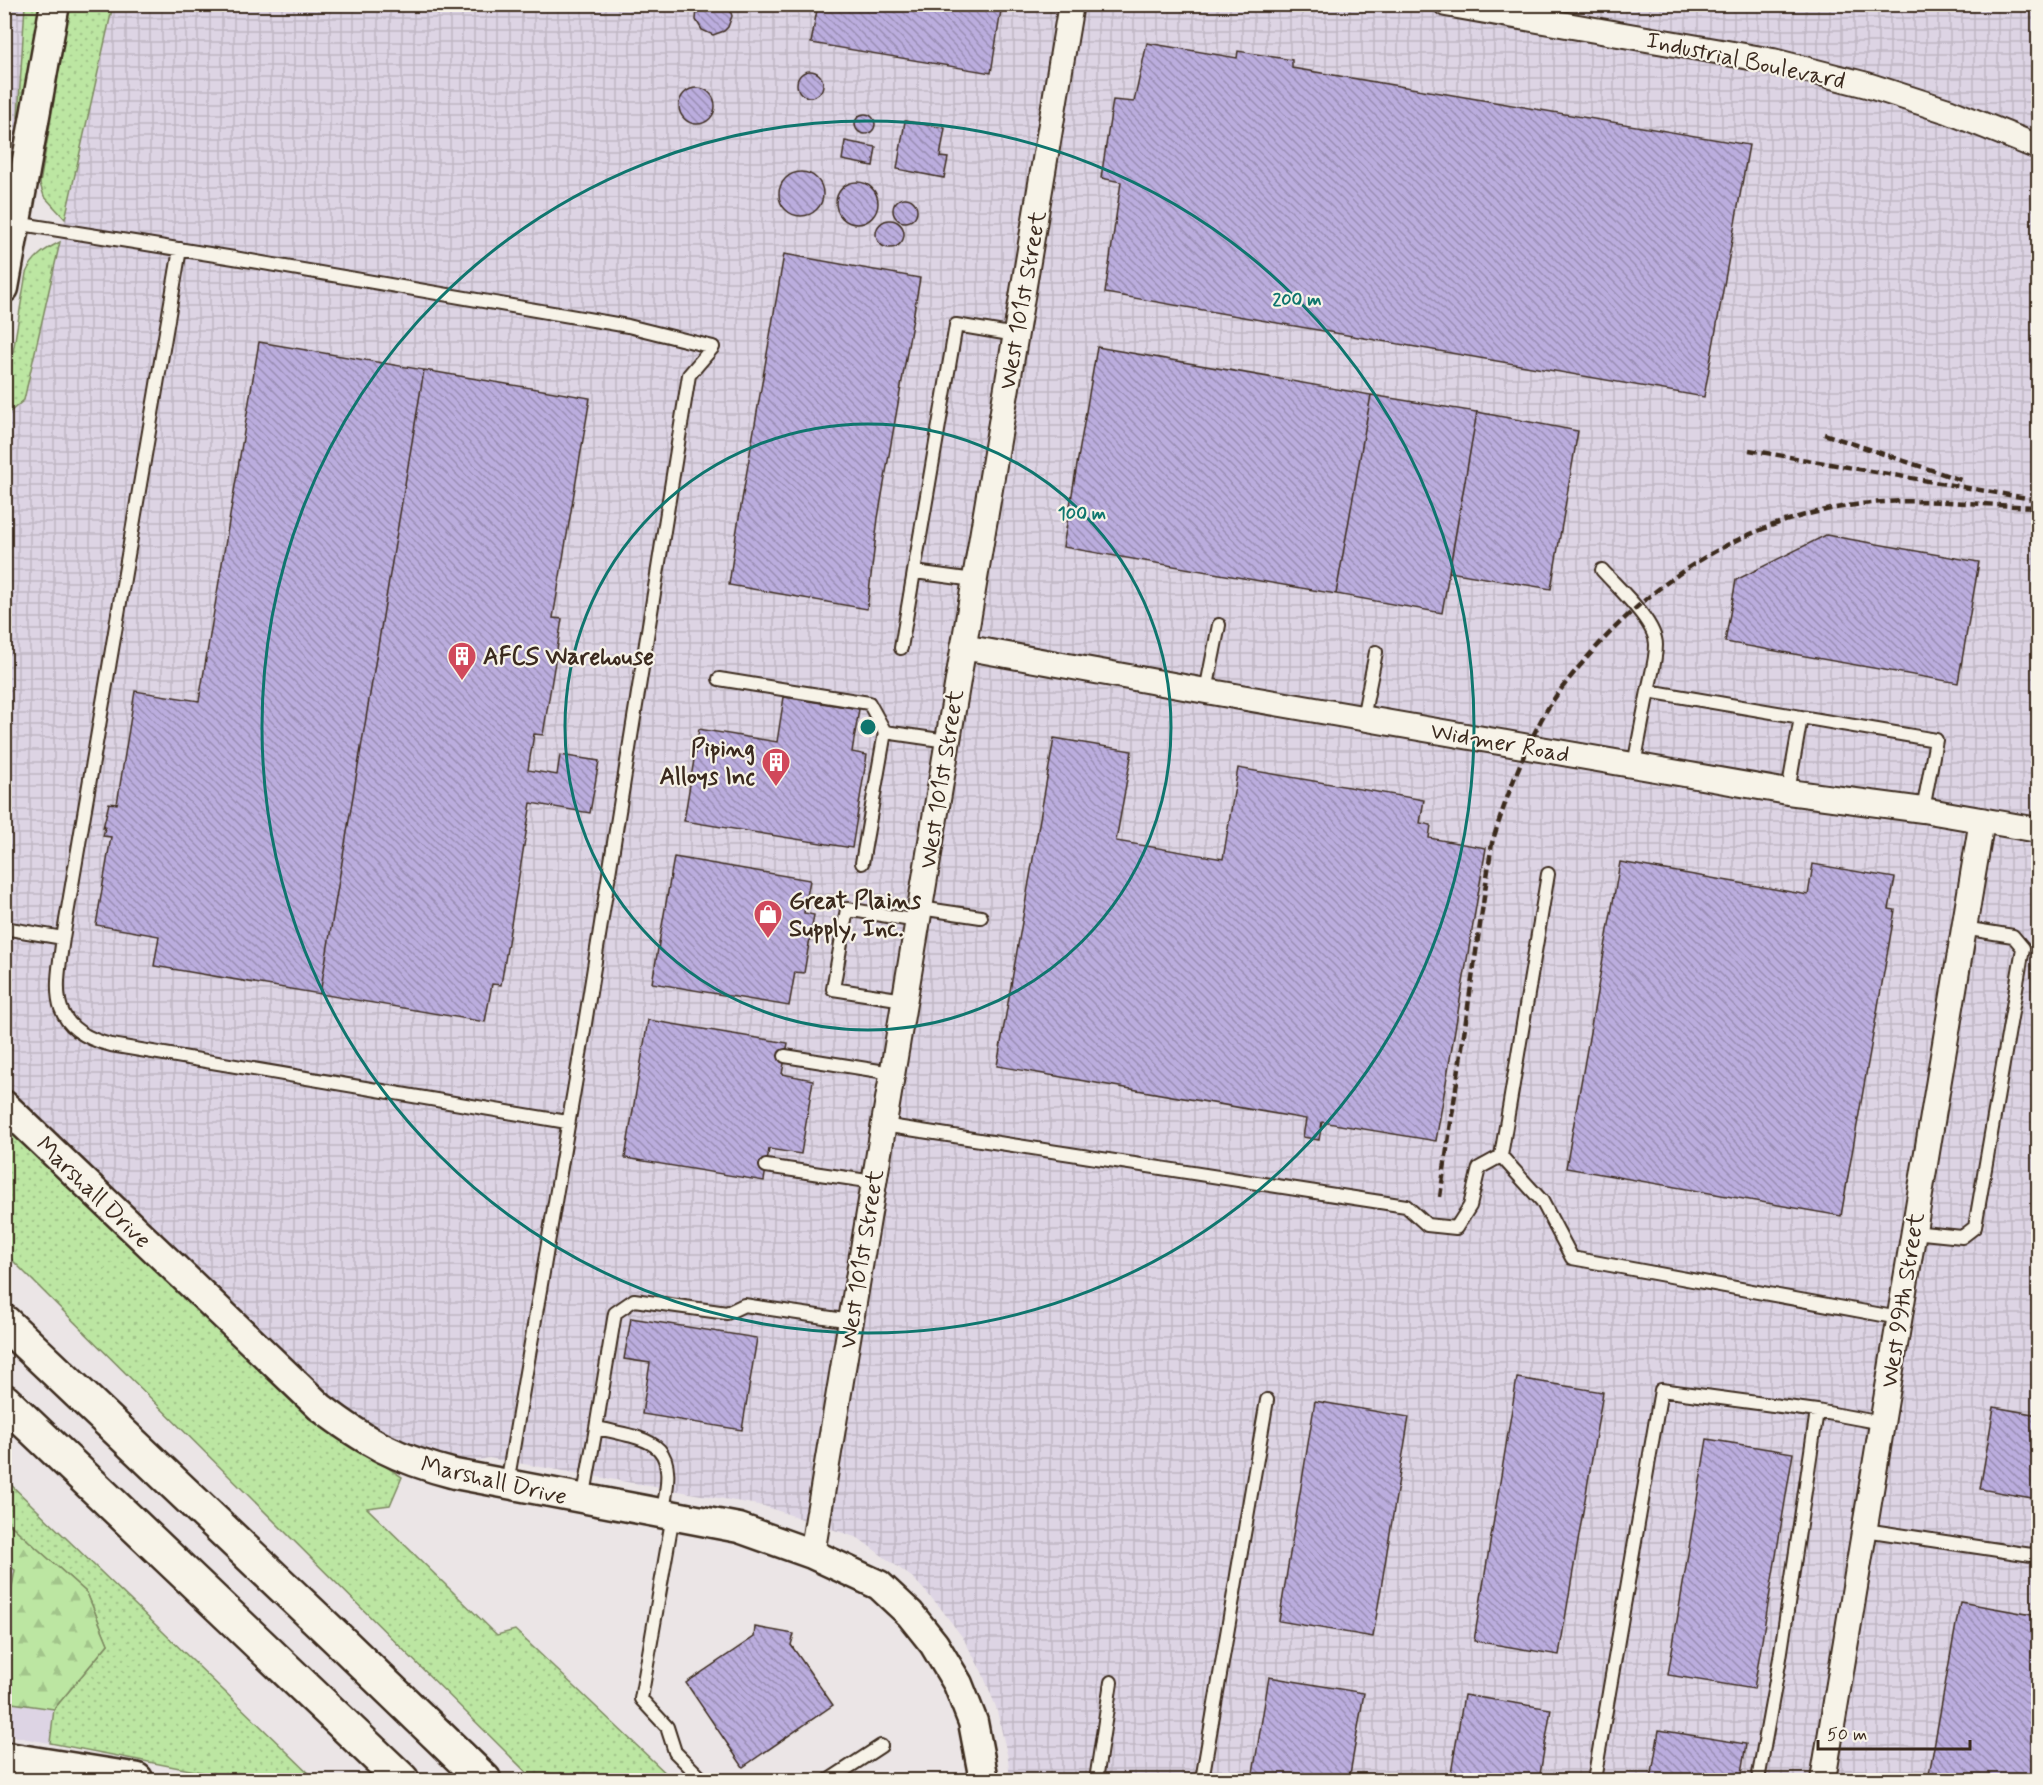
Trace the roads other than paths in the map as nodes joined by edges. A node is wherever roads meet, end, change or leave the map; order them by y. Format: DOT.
graph roads {
  1 [pos="55,4"];
  2 [pos="1071,4"];
  3 [pos="1446,4"];
  4 [pos="1486,8"];
  5 [pos="2038,147"];
  6 [pos="15,223"];
  7 [pos="180,249"];
  8 [pos="4,288"];
  9 [pos="1016,335"];
  10 [pos="1602,570"];
  11 [pos="915,572"];
  12 [pos="974,580"];
  13 [pos="1219,624"];
  14 [pos="963,647"];
  15 [pos="902,648"];
  16 [pos="1376,652"];
  17 [pos="719,680"];
  18 [pos="1206,691"];
  19 [pos="1648,691"];
  20 [pos="1801,717"];
  21 [pos="1363,718"];
  22 [pos="885,732"];
  23 [pos="947,741"];
  24 [pos="1634,765"];
  25 [pos="1788,792"];
  26 [pos="1923,810"];
  27 [pos="1982,820"];
  28 [pos="2038,830"];
  29 [pos="862,863"];
  30 [pos="1548,874"];
  31 [pos="919,915"];
  32 [pos="981,917"];
  33 [pos="4,928"];
  34 [pos="1964,928"];
  35 [pos="63,938"];
  36 [pos="904,1000"];
  37 [pos="785,1056"];
  38 [pos="892,1074"];
  39 [pos="4,1105"];
  40 [pos="567,1122"];
  41 [pos="884,1125"];
  42 [pos="1501,1156"];
  43 [pos="766,1166"];
  44 [pos="874,1182"];
  45 [pos="1913,1232"];
  46 [pos="1899,1318"];
  47 [pos="851,1321"];
  48 [pos="10,1326"];
  49 [pos="1267,1400"];
  50 [pos="4,1401"];
  51 [pos="4,1408"];
  52 [pos="1818,1411"];
  53 [pos="1882,1423"];
  54 [pos="596,1428"];
  55 [pos="41,1436"];
  56 [pos="507,1485"];
  57 [pos="583,1500"];
  58 [pos="668,1514"];
  59 [pos="1864,1530"];
  60 [pos="812,1554"];
  61 [pos="2038,1556"];
  62 [pos="1111,1682"];
  63 [pos="881,1746"];
  64 [pos="4,1759"];
  65 [pos="76,1775"];
  66 [pos="136,1780"];
  67 [pos="402,1780"];
  68 [pos="483,1780"];
  69 [pos="703,1780"];
  70 [pos="829,1780"];
  71 [pos="984,1780"];
  72 [pos="1096,1780"];
  73 [pos="1202,1780"];
  74 [pos="1594,1780"];
  75 [pos="1758,1780"];
  76 [pos="1823,1780"];
  1 -- 6 [label="street"];
  2 -- 9 [label="street, West 101st Street"];
  3 -- 4 [label="street, Industrial Boulevard"];
  4 -- 5 [label="street, Industrial Boulevard"];
  6 -- 7 [label="lane"];
  6 -- 8 [label="street"];
  7 -- 35 [label="lane"];
  7 -- 40 [label="lane"];
  9 -- 11 [label="lane"];
  9 -- 12 [label="street, West 101st Street"];
  10 -- 19 [label="lane"];
  11 -- 12 [label="lane"];
  11 -- 15 [label="lane"];
  12 -- 14 [label="street, West 101st Street"];
  13 -- 18 [label="lane"];
  14 -- 18 [label="street, Widmer Road"];
  14 -- 23 [label="street, West 101st Street"];
  16 -- 21 [label="lane"];
  17 -- 22 [label="lane"];
  18 -- 21 [label="street, Widmer Road"];
  19 -- 20 [label="lane"];
  19 -- 24 [label="lane"];
  20 -- 25 [label="lane"];
  20 -- 26 [label="lane"];
  21 -- 24 [label="street, Widmer Road"];
  22 -- 23 [label="lane"];
  22 -- 29 [label="lane"];
  23 -- 31 [label="street, West 101st Street"];
  24 -- 25 [label="street, Widmer Road"];
  25 -- 26 [label="street, Widmer Road"];
  26 -- 27 [label="street, Widmer Road"];
  27 -- 28 [label="street, Widmer Road"];
  27 -- 34 [label="street, West 99th Street"];
  30 -- 42 [label="lane"];
  31 -- 32 [label="lane"];
  31 -- 36 [label="street, West 101st Street"];
  31 -- 36 [label="lane"];
  33 -- 35 [label="lane"];
  34 -- 45 [label="street, West 99th Street"];
  34 -- 45 [label="lane"];
  35 -- 40 [label="lane"];
  36 -- 38 [label="street, West 101st Street"];
  37 -- 38 [label="lane"];
  38 -- 41 [label="street, West 101st Street"];
  39 -- 56 [label="street, Marshall Drive"];
  40 -- 56 [label="lane"];
  41 -- 42 [label="lane"];
  41 -- 44 [label="street, West 101st Street"];
  42 -- 46 [label="lane"];
  43 -- 44 [label="lane"];
  44 -- 47 [label="street, West 101st Street"];
  45 -- 46 [label="street, West 99th Street"];
  46 -- 53 [label="street, West 99th Street"];
  47 -- 54 [label="lane"];
  47 -- 60 [label="street, West 101st Street"];
  48 -- 68 [label="main road"];
  49 -- 73 [label="lane"];
  50 -- 55 [label="main road"];
  51 -- 55 [label="main road"];
  52 -- 53 [label="lane"];
  52 -- 74 [label="lane"];
  52 -- 75 [label="lane"];
  53 -- 59 [label="street, West 99th Street"];
  54 -- 57 [label="lane"];
  54 -- 58 [label="lane"];
  55 -- 67 [label="main road"];
  56 -- 57 [label="street, Marshall Drive"];
  57 -- 58 [label="street, Marshall Drive"];
  58 -- 60 [label="street, Marshall Drive"];
  58 -- 69 [label="lane"];
  59 -- 61 [label="lane"];
  59 -- 76 [label="street, West 99th Street"];
  60 -- 71 [label="street, Marshall Drive"];
  62 -- 72 [label="lane"];
  63 -- 70 [label="lane"];
  64 -- 65 [label="main road"];
  65 -- 66 [label="main road"];
}
